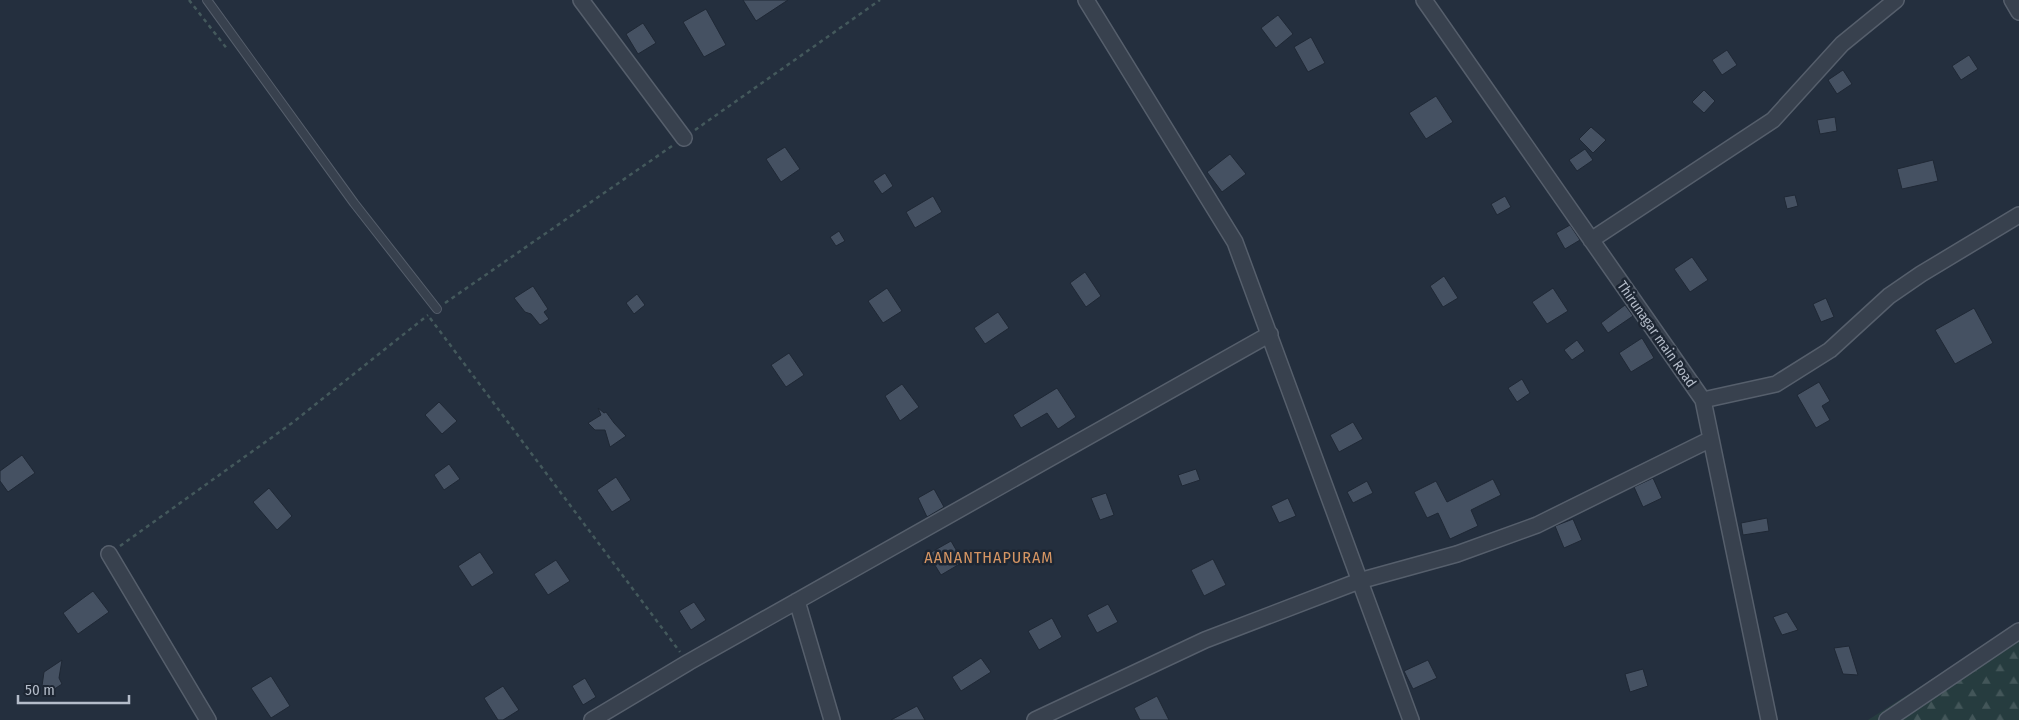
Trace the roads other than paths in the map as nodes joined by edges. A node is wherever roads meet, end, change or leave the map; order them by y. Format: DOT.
graph roads {
  1 [pos="207,0"];
  2 [pos="581,0"];
  3 [pos="1086,0"];
  4 [pos="1424,0"];
  5 [pos="1896,0"];
  6 [pos="2012,0"];
  7 [pos="2019,12"];
  8 [pos="684,138"];
  9 [pos="2019,215"];
  10 [pos="1591,240"];
  11 [pos="437,309"];
  12 [pos="1270,334"];
  13 [pos="1702,400"];
  14 [pos="1712,439"];
  15 [pos="109,554"];
  16 [pos="1360,582"];
  17 [pos="797,601"];
  18 [pos="2019,631"];
  19 [pos="208,720"];
  20 [pos="592,720"];
  21 [pos="832,720"];
  22 [pos="1035,720"];
  23 [pos="1411,720"];
  24 [pos="1769,720"];
  25 [pos="1887,720"];
  1 -- 11 [label="lane"];
  2 -- 8 [label="street"];
  3 -- 12 [label="street"];
  4 -- 10 [label="street, Thirunagar main Road"];
  5 -- 10 [label="street"];
  6 -- 7 [label="street"];
  9 -- 13 [label="street"];
  10 -- 13 [label="street, Thirunagar main Road"];
  12 -- 16 [label="street"];
  12 -- 17 [label="street"];
  13 -- 14 [label="street, Thirunagar main Road"];
  14 -- 16 [label="street"];
  14 -- 24 [label="street, Thirunagar main Road"];
  15 -- 19 [label="street"];
  16 -- 22 [label="street"];
  16 -- 23 [label="street"];
  17 -- 20 [label="street"];
  17 -- 21 [label="street"];
  18 -- 25 [label="street"];
}
